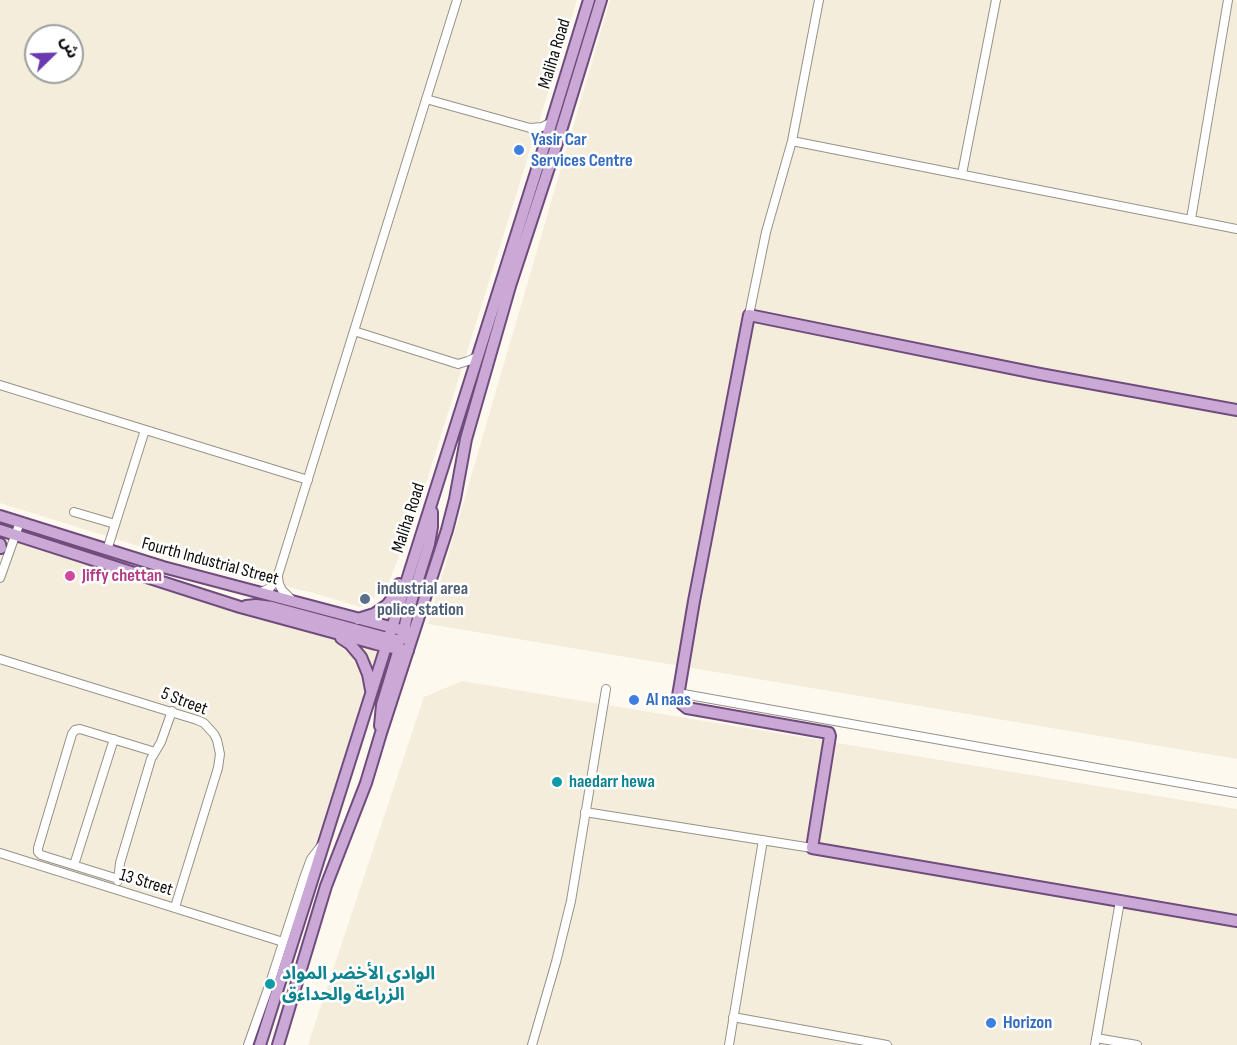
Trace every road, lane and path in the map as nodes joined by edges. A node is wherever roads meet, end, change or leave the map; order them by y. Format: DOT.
graph roads {
  1 [pos="457,0"];
  2 [pos="589,0"];
  3 [pos="601,0"];
  4 [pos="819,0"];
  5 [pos="996,0"];
  6 [pos="1228,0"];
  7 [pos="426,99"];
  8 [pos="552,122"];
  9 [pos="530,128"];
  10 [pos="792,141"];
  11 [pos="544,147"];
  12 [pos="962,174"];
  13 [pos="1191,219"];
  14 [pos="1237,229"];
  15 [pos="749,315"];
  16 [pos="354,332"];
  17 [pos="477,357"];
  18 [pos="458,364"];
  19 [pos="468,384"];
  20 [pos="0,385"];
  21 [pos="1237,410"];
  22 [pos="145,430"];
  23 [pos="308,480"];
  24 [pos="432,503"];
  25 [pos="74,512"];
  26 [pos="0,516"];
  27 [pos="16,521"];
  28 [pos="115,524"];
  29 [pos="7,532"];
  30 [pos="0,547"];
  31 [pos="107,550"];
  32 [pos="413,561"];
  33 [pos="278,575"];
  34 [pos="0,578"];
  35 [pos="261,592"];
  36 [pos="294,601"];
  37 [pos="240,607"];
  38 [pos="357,619"];
  39 [pos="336,634"];
  40 [pos="400,640"];
  41 [pos="1,659"];
  42 [pos="606,689"];
  43 [pos="678,693"];
  44 [pos="371,695"];
  45 [pos="172,711"];
  46 [pos="114,739"];
  47 [pos="155,752"];
  48 [pos="1237,793"];
  49 [pos="585,812"];
  50 [pos="763,840"];
  51 [pos="324,843"];
  52 [pos="812,849"];
  53 [pos="0,853"];
  54 [pos="74,865"];
  55 [pos="118,879"];
  56 [pos="116,889"];
  57 [pos="1119,901"];
  58 [pos="175,908"];
  59 [pos="1237,921"];
  60 [pos="283,942"];
  61 [pos="733,1017"];
  62 [pos="1096,1042"];
  63 [pos="248,1045"];
  64 [pos="260,1045"];
  65 [pos="278,1045"];
  66 [pos="532,1045"];
  67 [pos="729,1045"];
  68 [pos="887,1045"];
  69 [pos="1137,1045"];
  1 -- 7 [label="street"];
  2 -- 8 [label="main road, Maliha Road"];
  3 -- 40 [label="main road, Maliha Road"];
  4 -- 10 [label="street"];
  5 -- 12 [label="street"];
  6 -- 13 [label="street"];
  7 -- 9 [label="street"];
  7 -- 16 [label="street"];
  8 -- 9 [label="street"];
  8 -- 11 [label="main road, Maliha Road"];
  9 -- 11 [label="street"];
  10 -- 12 [label="street"];
  10 -- 15 [label="street"];
  11 -- 17 [label="main road, Maliha Road"];
  12 -- 13 [label="street"];
  13 -- 14 [label="street"];
  15 -- 21 [label="main road"];
  15 -- 43 [label="main road"];
  16 -- 18 [label="street"];
  16 -- 23 [label="street"];
  17 -- 18 [label="street"];
  17 -- 19 [label="main road, Maliha Road"];
  18 -- 19 [label="street"];
  19 -- 24 [label="main road, Maliha Road"];
  20 -- 22 [label="street"];
  22 -- 23 [label="street"];
  22 -- 28 [label="street"];
  23 -- 33 [label="street"];
  24 -- 32 [label="main road, Maliha Road"];
  24 -- 40 [label="main road"];
  25 -- 28 [label="street"];
  26 -- 27 [label="main road, Fourth Industrial Street"];
  27 -- 29 [label="street"];
  27 -- 31 [label="main road, Fourth Industrial Street"];
  28 -- 31 [label="street"];
  29 -- 30 [label="street"];
  29 -- 34 [label="street"];
  29 -- 37 [label="main road, Fourth Industrial Street"];
  31 -- 35 [label="main road, Fourth Industrial Street"];
  32 -- 38 [label="main road"];
  32 -- 40 [label="main road, Maliha Road"];
  33 -- 35 [label="street"];
  33 -- 36 [label="street"];
  35 -- 36 [label="main road, Fourth Industrial Street"];
  36 -- 38 [label="main road, Fourth Industrial Street"];
  37 -- 39 [label="main road, Fourth Industrial Street"];
  37 -- 40 [label="main road"];
  38 -- 40 [label="main road, Fourth Industrial Street"];
  39 -- 40 [label="main road, Fourth Industrial Street"];
  39 -- 44 [label="main road"];
  40 -- 44 [label="main road, Maliha Road"];
  40 -- 65 [label="main road, Maliha Road"];
  41 -- 45 [label="street, 5 Street"];
  42 -- 49 [label="street"];
  43 -- 48 [label="street"];
  43 -- 52 [label="main road"];
  44 -- 51 [label="main road, Maliha Road"];
  45 -- 47 [label="street"];
  45 -- 58 [label="street, 5 Street"];
  46 -- 47 [label="street"];
  46 -- 54 [label="street"];
  46 -- 54 [label="street"];
  47 -- 55 [label="street"];
  49 -- 50 [label="street"];
  49 -- 66 [label="street"];
  50 -- 52 [label="street"];
  50 -- 61 [label="street"];
  51 -- 60 [label="street"];
  51 -- 64 [label="main road, Maliha Road"];
  52 -- 57 [label="main road"];
  53 -- 56 [label="street, 13 Street"];
  54 -- 55 [label="street"];
  55 -- 56 [label="street"];
  56 -- 58 [label="street, 13 Street"];
  57 -- 59 [label="main road"];
  57 -- 62 [label="street"];
  58 -- 60 [label="street, 13 Street"];
  60 -- 63 [label="street"];
  61 -- 67 [label="street"];
  61 -- 68 [label="street"];
  62 -- 69 [label="street"];
}
